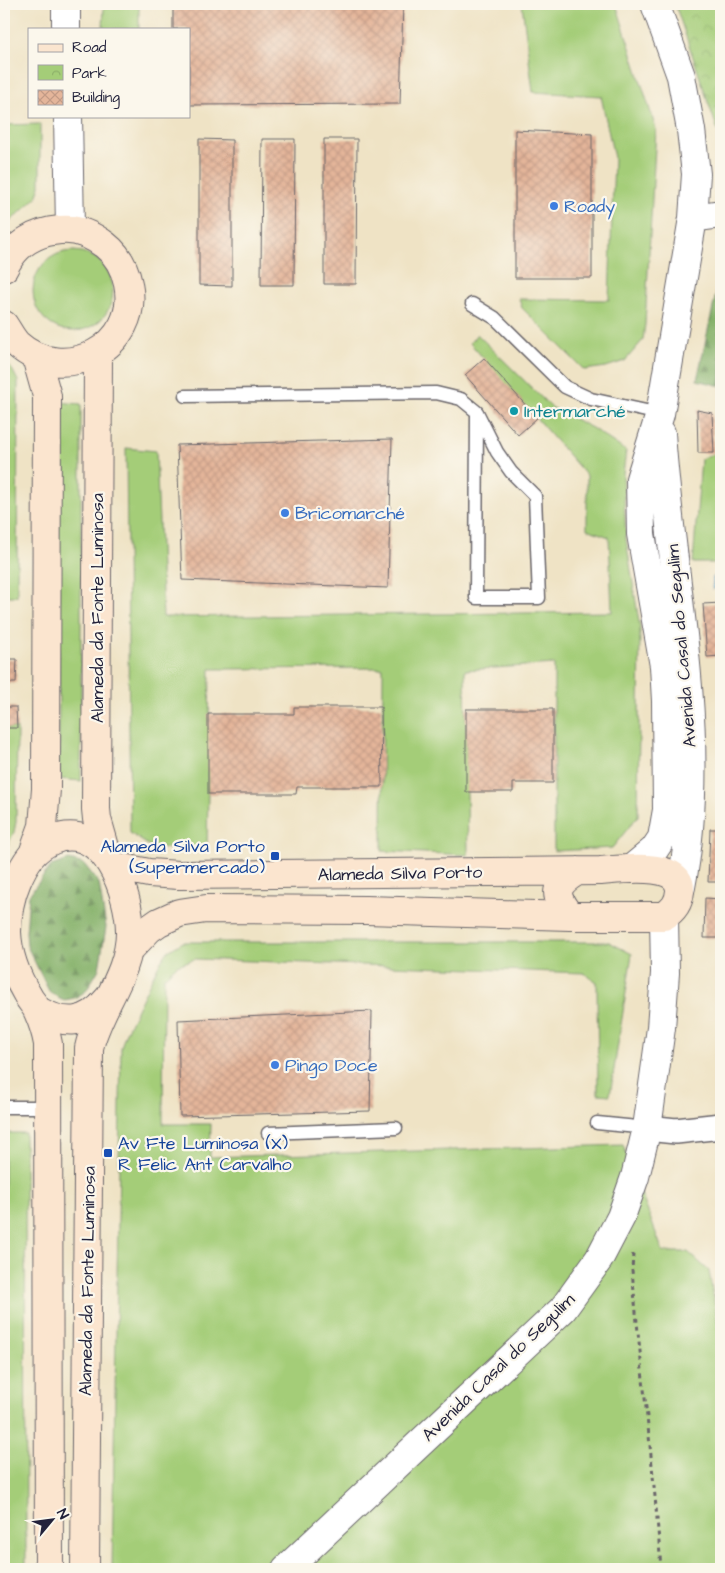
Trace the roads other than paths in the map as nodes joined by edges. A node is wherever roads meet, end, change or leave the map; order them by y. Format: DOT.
graph roads {
  1 [pos="66,4"];
  2 [pos="655,4"];
  3 [pos="66,28"];
  4 [pos="68,118"];
  5 [pos="721,214"];
  6 [pos="693,218"];
  7 [pos="70,229"];
  8 [pos="4,268"];
  9 [pos="472,304"];
  10 [pos="4,325"];
  11 [pos="98,353"];
  12 [pos="36,357"];
  13 [pos="185,396"];
  14 [pos="477,412"];
  15 [pos="660,414"];
  16 [pos="34,851"];
  17 [pos="111,864"];
  18 [pos="631,869"];
  19 [pos="578,871"];
  20 [pos="681,887"];
  21 [pos="6,908"];
  22 [pos="570,916"];
  23 [pos="664,916"];
  24 [pos="128,950"];
  25 [pos="4,987"];
  26 [pos="109,997"];
  27 [pos="33,1004"];
  28 [pos="4,1107"];
  29 [pos="48,1107"];
  30 [pos="597,1122"];
  31 [pos="721,1126"];
  32 [pos="396,1128"];
  33 [pos="647,1128"];
  34 [pos="268,1133"];
  35 [pos="50,1569"];
  36 [pos="85,1569"];
  37 [pos="286,1569"];
  1 -- 3 [label="street"];
  2 -- 6 [label="street, Avenida Casal do Segulim"];
  4 -- 7 [label="street"];
  5 -- 6 [label="street"];
  6 -- 15 [label="street, Avenida Casal do Segulim"];
  7 -- 8 [label="main road"];
  7 -- 11 [label="main road"];
  9 -- 15 [label="lane"];
  10 -- 12 [label="main road"];
  11 -- 12 [label="main road"];
  11 -- 17 [label="main road, Alameda da Fonte Luminosa"];
  12 -- 16 [label="main road, Alameda da Fonte Luminosa"];
  13 -- 14 [label="lane"];
  14 -- 14 [label="lane"];
  15 -- 18 [label="street, Avenida Casal do Segulim"];
  15 -- 20 [label="street, Avenida Casal do Segulim"];
  16 -- 17 [label="main road, Alameda da Fonte Luminosa"];
  16 -- 21 [label="main road, Alameda da Fonte Luminosa"];
  17 -- 19 [label="main road, Alameda Silva Porto"];
  17 -- 24 [label="main road, Alameda da Fonte Luminosa"];
  18 -- 19 [label="main road, Alameda Silva Porto"];
  18 -- 20 [label="main road, Alameda Silva Porto"];
  19 -- 22 [label="main road"];
  20 -- 23 [label="main road, Avenida Casal do Segulim"];
  21 -- 27 [label="main road, Alameda da Fonte Luminosa"];
  22 -- 23 [label="main road, Alameda Silva Porto"];
  22 -- 24 [label="main road, Alameda Silva Porto"];
  23 -- 33 [label="street, Avenida Casal do Segulim"];
  24 -- 26 [label="main road, Alameda da Fonte Luminosa"];
  25 -- 27 [label="main road"];
  26 -- 27 [label="main road, Alameda da Fonte Luminosa"];
  26 -- 36 [label="main road, Alameda da Fonte Luminosa"];
  27 -- 29 [label="main road, Alameda da Fonte Luminosa"];
  28 -- 29 [label="lane"];
  29 -- 35 [label="main road, Alameda da Fonte Luminosa"];
  30 -- 33 [label="lane"];
  31 -- 33 [label="street"];
  32 -- 34 [label="lane"];
  33 -- 37 [label="street, Avenida Casal do Segulim"];
}
